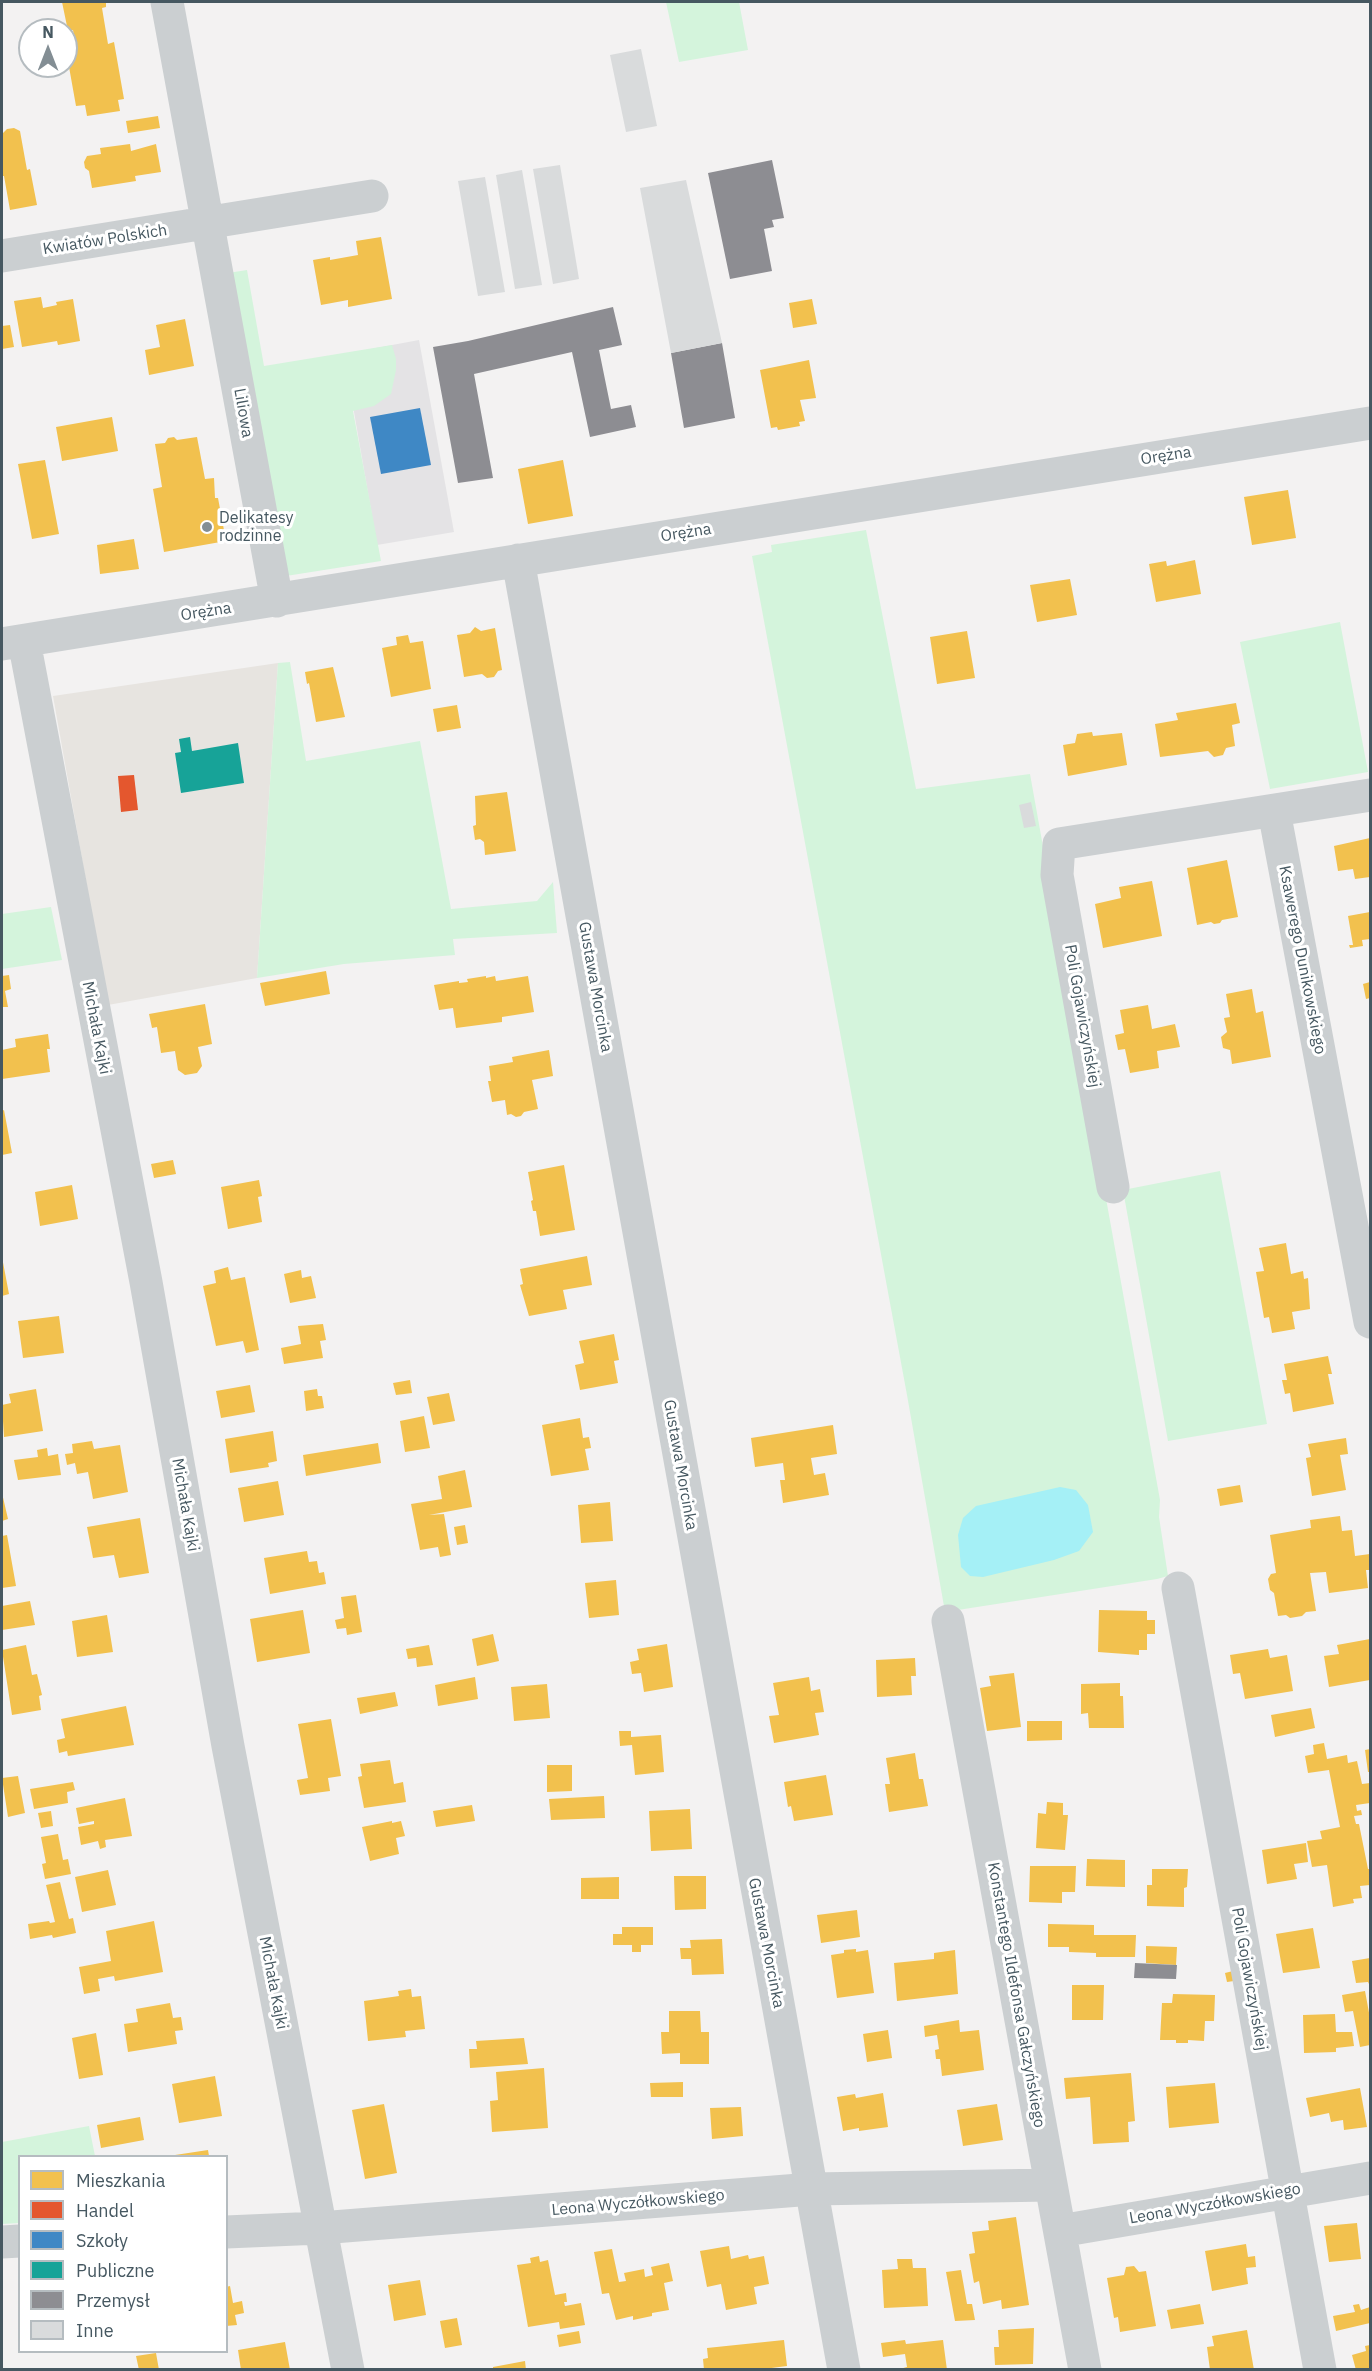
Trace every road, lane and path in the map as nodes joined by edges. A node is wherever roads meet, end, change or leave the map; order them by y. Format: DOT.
graph roads {
  1 [pos="167,2"];
  2 [pos="372,196"];
  3 [pos="208,224"];
  4 [pos="2,256"];
  5 [pos="1371,423"];
  6 [pos="518,560"];
  7 [pos="277,601"];
  8 [pos="13,643"];
  9 [pos="1371,795"];
  10 [pos="1274,811"];
  11 [pos="1113,1187"];
  12 [pos="1371,1322"];
  13 [pos="1178,1588"];
  14 [pos="948,1621"];
  15 [pos="1371,2178"];
  16 [pos="1050,2184"];
  17 [pos="812,2189"];
  18 [pos="1287,2191"];
  19 [pos="320,2228"];
  20 [pos="1060,2231"];
  21 [pos="228,2232"];
  22 [pos="18,2241"];
  23 [pos="2,2242"];
  24 [pos="348,2370"];
  25 [pos="844,2370"];
  26 [pos="1085,2370"];
  27 [pos="1320,2370"];
  1 -- 3 [label="street, Liliowa"];
  2 -- 3 [label="street"];
  3 -- 4 [label="street, Kwiatów Polskich"];
  3 -- 7 [label="street, Liliowa"];
  5 -- 6 [label="street, Orężna"];
  6 -- 7 [label="street, Orężna"];
  6 -- 17 [label="street, Gustawa Morcinka"];
  7 -- 8 [label="street, Orężna"];
  8 -- 19 [label="street, Michała Kajki"];
  9 -- 10 [label="street"];
  10 -- 11 [label="street, Poli Gojawiczyńskiej"];
  10 -- 12 [label="street, Ksawerego Dunikowskiego"];
  13 -- 18 [label="street, Poli Gojawiczyńskiej"];
  14 -- 16 [label="street, Konstantego Ildefonsa Gałczyńskiego"];
  15 -- 18 [label="street, Leona Wyczółkowskiego"];
  16 -- 17 [label="street, Leona Wyczółkowskiego"];
  16 -- 20 [label="street, Konstantego Ildefonsa Gałczyńskiego"];
  17 -- 19 [label="street, Leona Wyczółkowskiego"];
  17 -- 25 [label="street, Gustawa Morcinka"];
  18 -- 20 [label="street, Leona Wyczółkowskiego"];
  18 -- 27 [label="street, Poli Gojawiczyńskiej"];
  19 -- 21 [label="street, Leona Wyczółkowskiego"];
  19 -- 24 [label="street, Michała Kajki"];
  20 -- 26 [label="street, Konstantego Ildefonsa Gałczyńskiego"];
  22 -- 23 [label="street"];
}
